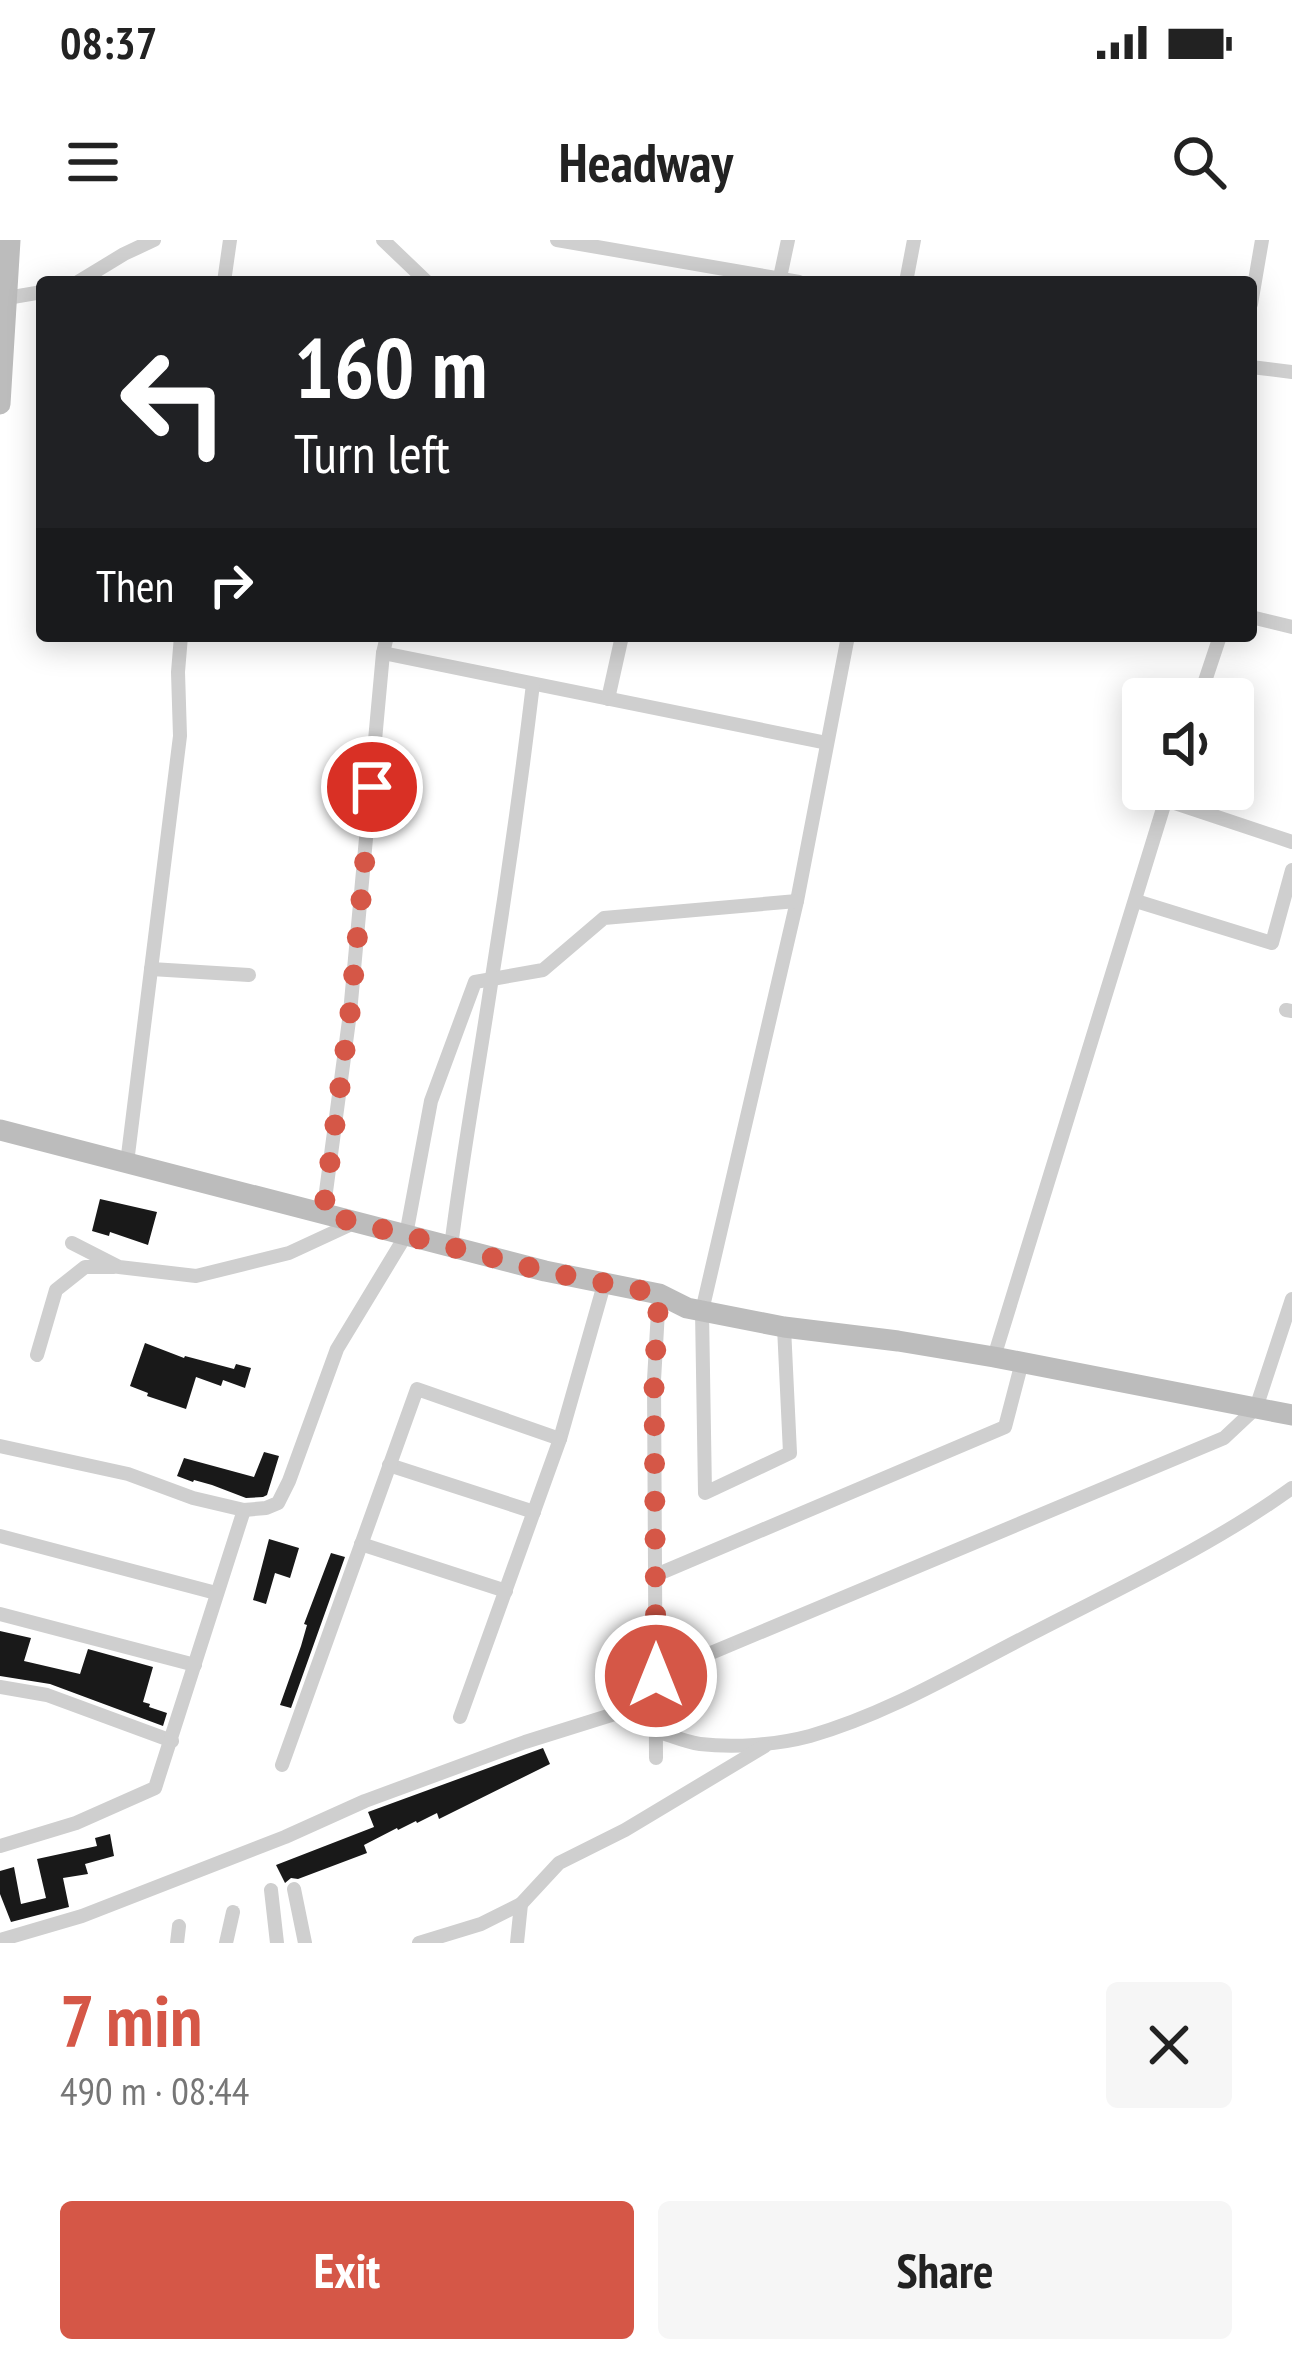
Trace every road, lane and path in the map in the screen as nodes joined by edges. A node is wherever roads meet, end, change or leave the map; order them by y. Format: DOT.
graph roads {
  1 [pos="10,240"];
  2 [pos="154,240"];
  3 [pos="230,240"];
  4 [pos="383,240"];
  5 [pos="557,240"];
  6 [pos="788,240"];
  7 [pos="914,240"];
  8 [pos="1262,240"];
  9 [pos="703,265"];
  10 [pos="89,276"];
  11 [pos="225,276"];
  12 [pos="421,276"];
  13 [pos="700,276"];
  14 [pos="759,276"];
  15 [pos="780,276"];
  16 [pos="907,276"];
  17 [pos="1256,276"];
  18 [pos="36,293"];
  19 [pos="7,298"];
  20 [pos="1257,368"];
  21 [pos="1292,372"];
  22 [pos="0,404"];
  23 [pos="1257,618"];
  24 [pos="1292,627"];
  25 [pos="180,642"];
  26 [pos="386,642"];
  27 [pos="621,642"];
  28 [pos="847,642"];
  29 [pos="1218,642"];
  30 [pos="383,653"];
  31 [pos="1206,678"];
  32 [pos="532,684"];
  33 [pos="608,699"];
  34 [pos="827,743"];
  35 [pos="1163,810"];
  36 [pos="1207,810"];
  37 [pos="1292,842"];
  38 [pos="1292,869"];
  39 [pos="797,901"];
  40 [pos="1136,901"];
  41 [pos="151,969"];
  42 [pos="249,975"];
  43 [pos="492,979"];
  44 [pos="0,1130"];
  45 [pos="127,1163"];
  46 [pos="323,1214"];
  47 [pos="356,1222"];
  48 [pos="406,1235"];
  49 [pos="72,1243"];
  50 [pos="451,1247"];
  51 [pos="119,1267"];
  52 [pos="605,1281"];
  53 [pos="659,1294"];
  54 [pos="1292,1299"];
  55 [pos="702,1311"];
  56 [pos="784,1327"];
  57 [pos="37,1355"];
  58 [pos="994,1357"];
  59 [pos="1022,1362"];
  60 [pos="1256,1408"];
  61 [pos="1292,1415"];
  62 [pos="560,1439"];
  63 [pos="0,1446"];
  64 [pos="389,1465"];
  65 [pos="1292,1488"];
  66 [pos="244,1510"];
  67 [pos="534,1512"];
  68 [pos="0,1536"];
  69 [pos="361,1544"];
  70 [pos="656,1575"];
  71 [pos="506,1591"];
  72 [pos="216,1593"];
  73 [pos="0,1614"];
  74 [pos="195,1665"];
  75 [pos="656,1676"];
  76 [pos="0,1687"];
  77 [pos="656,1700"];
  78 [pos="460,1717"];
  79 [pos="656,1731"];
  80 [pos="172,1741"];
  81 [pos="771,1742"];
  82 [pos="656,1758"];
  83 [pos="282,1765"];
  84 [pos="0,1846"];
  85 [pos="293,1889"];
  86 [pos="271,1890"];
  87 [pos="521,1904"];
  88 [pos="233,1912"];
  89 [pos="179,1926"];
  90 [pos="0,1940"];
  91 [pos="177,1943"];
  92 [pos="226,1943"];
  93 [pos="277,1943"];
  94 [pos="305,1943"];
  95 [pos="419,1943"];
  96 [pos="517,1943"];
  1 -- 19 [label="street"];
  2 -- 10 [label="street"];
  3 -- 11 [label="street"];
  4 -- 12 [label="street"];
  5 -- 9 [label="street"];
  6 -- 15 [label="street"];
  7 -- 16 [label="street"];
  8 -- 17 [label="street"];
  9 -- 13 [label="street"];
  9 -- 14 [label="street"];
  18 -- 19 [label="street"];
  19 -- 22 [label="street"];
  20 -- 21 [label="street"];
  23 -- 24 [label="street"];
  25 -- 41 [label="street"];
  26 -- 30 [label="street"];
  27 -- 33 [label="street"];
  28 -- 34 [label="street"];
  29 -- 31 [label="street"];
  30 -- 32 [label="street"];
  30 -- 46 [label="street"];
  32 -- 33 [label="street"];
  32 -- 43 [label="street"];
  33 -- 34 [label="street"];
  34 -- 39 [label="street"];
  35 -- 40 [label="street"];
  36 -- 37 [label="street"];
  38 -- 40 [label="street"];
  39 -- 43 [label="street"];
  39 -- 55 [label="street"];
  40 -- 58 [label="street"];
  41 -- 42 [label="street"];
  41 -- 45 [label="street"];
  43 -- 48 [label="street"];
  43 -- 50 [label="street"];
  44 -- 45 [label="street"];
  45 -- 46 [label="street"];
  46 -- 47 [label="street"];
  47 -- 48 [label="street"];
  47 -- 51 [label="street"];
  48 -- 50 [label="street"];
  48 -- 66 [label="street"];
  49 -- 51 [label="street"];
  50 -- 52 [label="street"];
  51 -- 57 [label="street"];
  52 -- 53 [label="street"];
  52 -- 62 [label="street"];
  53 -- 55 [label="street"];
  53 -- 70 [label="street"];
  54 -- 60 [label="street"];
  55 -- 56 [label="street"];
  55 -- 56 [label="street"];
  56 -- 58 [label="street"];
  58 -- 59 [label="street"];
  59 -- 60 [label="street"];
  59 -- 70 [label="street"];
  60 -- 61 [label="street"];
  60 -- 75 [label="street"];
  62 -- 64 [label="street"];
  62 -- 67 [label="street"];
  63 -- 66 [label="street"];
  64 -- 67 [label="street"];
  64 -- 69 [label="street"];
  65 -- 81 [label="street"];
  66 -- 72 [label="street"];
  67 -- 71 [label="street"];
  68 -- 72 [label="street"];
  69 -- 71 [label="street"];
  69 -- 83 [label="street"];
  70 -- 75 [label="street"];
  71 -- 78 [label="street"];
  72 -- 74 [label="street"];
  73 -- 74 [label="street"];
  74 -- 80 [label="street"];
  75 -- 77 [label="street"];
  76 -- 80 [label="street"];
  77 -- 79 [label="street"];
  77 -- 90 [label="street"];
  79 -- 81 [label="street"];
  79 -- 82 [label="street"];
  80 -- 84 [label="street"];
  81 -- 87 [label="street"];
  85 -- 94 [label="street"];
  86 -- 93 [label="street"];
  87 -- 95 [label="street"];
  87 -- 96 [label="street"];
  88 -- 92 [label="street"];
  89 -- 91 [label="street"];
}
